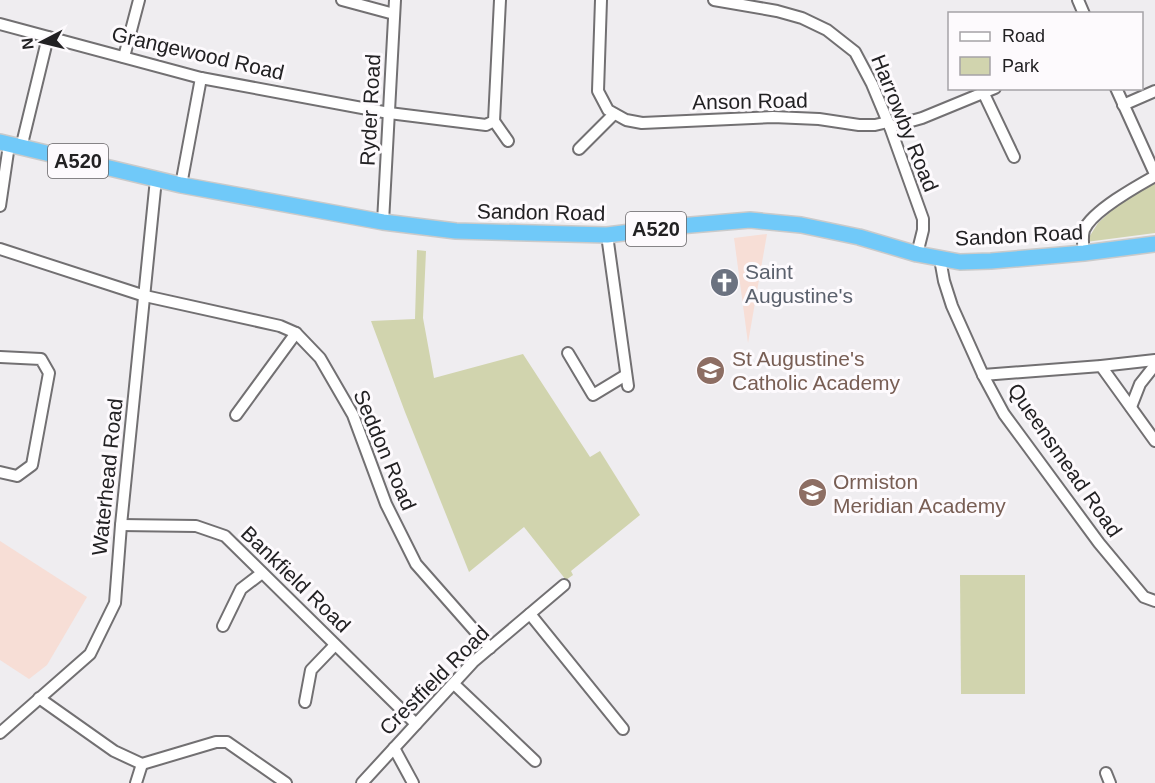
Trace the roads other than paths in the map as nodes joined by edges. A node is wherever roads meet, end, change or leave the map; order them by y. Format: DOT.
graph roads {
  1 [pos="139,0"];
  2 [pos="342,0"];
  3 [pos="395,0"];
  4 [pos="500,0"];
  5 [pos="601,0"];
  6 [pos="714,0"];
  7 [pos="394,14"];
  8 [pos="0,24"];
  9 [pos="48,37"];
  10 [pos="124,57"];
  11 [pos="201,78"];
  12 [pos="991,90"];
  13 [pos="1117,90"];
  14 [pos="1155,91"];
  15 [pos="984,94"];
  16 [pos="1124,105"];
  17 [pos="389,113"];
  18 [pos="614,114"];
  19 [pos="494,121"];
  20 [pos="889,124"];
  21 [pos="508,141"];
  22 [pos="10,145"];
  23 [pos="579,149"];
  24 [pos="1014,157"];
  25 [pos="1155,175"];
  26 [pos="156,179"];
  27 [pos="181,185"];
  28 [pos="0,207"];
  29 [pos="383,222"];
  30 [pos="607,235"];
  31 [pos="1155,244"];
  32 [pos="0,249"];
  33 [pos="1084,253"];
  34 [pos="917,254"];
  35 [pos="940,259"];
  36 [pos="145,296"];
  37 [pos="296,333"];
  38 [pos="568,352"];
  39 [pos="0,357"];
  40 [pos="1155,362"];
  41 [pos="1101,366"];
  42 [pos="983,375"];
  43 [pos="1131,407"];
  44 [pos="236,416"];
  45 [pos="1155,441"];
  46 [pos="0,472"];
  47 [pos="121,525"];
  48 [pos="262,573"];
  49 [pos="564,585"];
  50 [pos="1155,600"];
  51 [pos="530,614"];
  52 [pos="223,626"];
  53 [pos="335,645"];
  54 [pos="490,648"];
  55 [pos="454,684"];
  56 [pos="39,698"];
  57 [pos="305,702"];
  58 [pos="416,724"];
  59 [pos="623,729"];
  60 [pos="0,733"];
  61 [pos="394,748"];
  62 [pos="535,760"];
  63 [pos="142,764"];
  64 [pos="136,783"];
  65 [pos="286,783"];
  66 [pos="362,783"];
  67 [pos="413,783"];
  1 -- 10 [label="street"];
  2 -- 7 [label="street"];
  3 -- 7 [label="street, Ryder Road"];
  4 -- 19 [label="street"];
  5 -- 18 [label="street"];
  6 -- 20 [label="street, Harrowby Road"];
  7 -- 17 [label="street, Ryder Road"];
  8 -- 9 [label="street, Grangewood Road"];
  9 -- 10 [label="street, Grangewood Road"];
  9 -- 22 [label="street"];
  10 -- 11 [label="street, Grangewood Road"];
  11 -- 17 [label="street, Grangewood Road"];
  11 -- 27 [label="street"];
  12 -- 15 [label="street, Anson Road"];
  13 -- 16 [label="street"];
  14 -- 16 [label="street"];
  15 -- 20 [label="street, Anson Road"];
  15 -- 24 [label="street"];
  16 -- 25 [label="street"];
  17 -- 19 [label="street, Grangewood Road"];
  17 -- 29 [label="street, Ryder Road"];
  18 -- 20 [label="street, Anson Road"];
  18 -- 23 [label="street"];
  19 -- 21 [label="street"];
  20 -- 34 [label="street, Harrowby Road"];
  22 -- 26 [label="highway, Sandon Road / A520"];
  22 -- 28 [label="street"];
  25 -- 33 [label="street"];
  26 -- 27 [label="highway, Sandon Road / A520"];
  26 -- 36 [label="street, Waterhead Road"];
  27 -- 29 [label="highway, Sandon Road / A520"];
  29 -- 30 [label="highway, Sandon Road / A520"];
  30 -- 34 [label="highway, Sandon Road / A520"];
  30 -- 38 [label="street"];
  31 -- 33 [label="highway, Sandon Road / A520"];
  32 -- 36 [label="street, Seddon Road"];
  33 -- 35 [label="highway, Sandon Road / A520"];
  34 -- 35 [label="highway, Sandon Road / A520"];
  35 -- 42 [label="street, Queensmead Road"];
  36 -- 37 [label="street, Seddon Road"];
  36 -- 47 [label="street, Waterhead Road"];
  37 -- 44 [label="street"];
  37 -- 54 [label="street, Seddon Road"];
  39 -- 46 [label="street"];
  40 -- 41 [label="street"];
  40 -- 43 [label="street"];
  41 -- 42 [label="street"];
  41 -- 43 [label="street"];
  42 -- 50 [label="street, Queensmead Road"];
  43 -- 45 [label="street"];
  47 -- 48 [label="street, Bankfield Road"];
  47 -- 56 [label="street, Waterhead Road"];
  48 -- 52 [label="street"];
  48 -- 53 [label="street, Bankfield Road"];
  49 -- 51 [label="street, Crestfield Road"];
  51 -- 54 [label="street, Crestfield Road"];
  51 -- 59 [label="street"];
  53 -- 57 [label="street"];
  53 -- 58 [label="street, Bankfield Road"];
  54 -- 55 [label="street, Crestfield Road"];
  55 -- 58 [label="street, Crestfield Road"];
  55 -- 62 [label="street"];
  56 -- 60 [label="street, Waterhead Road"];
  56 -- 63 [label="street"];
  58 -- 61 [label="street, Crestfield Road"];
  61 -- 66 [label="street, Crestfield Road"];
  61 -- 67 [label="street"];
  63 -- 64 [label="street"];
  63 -- 65 [label="street"];
}
